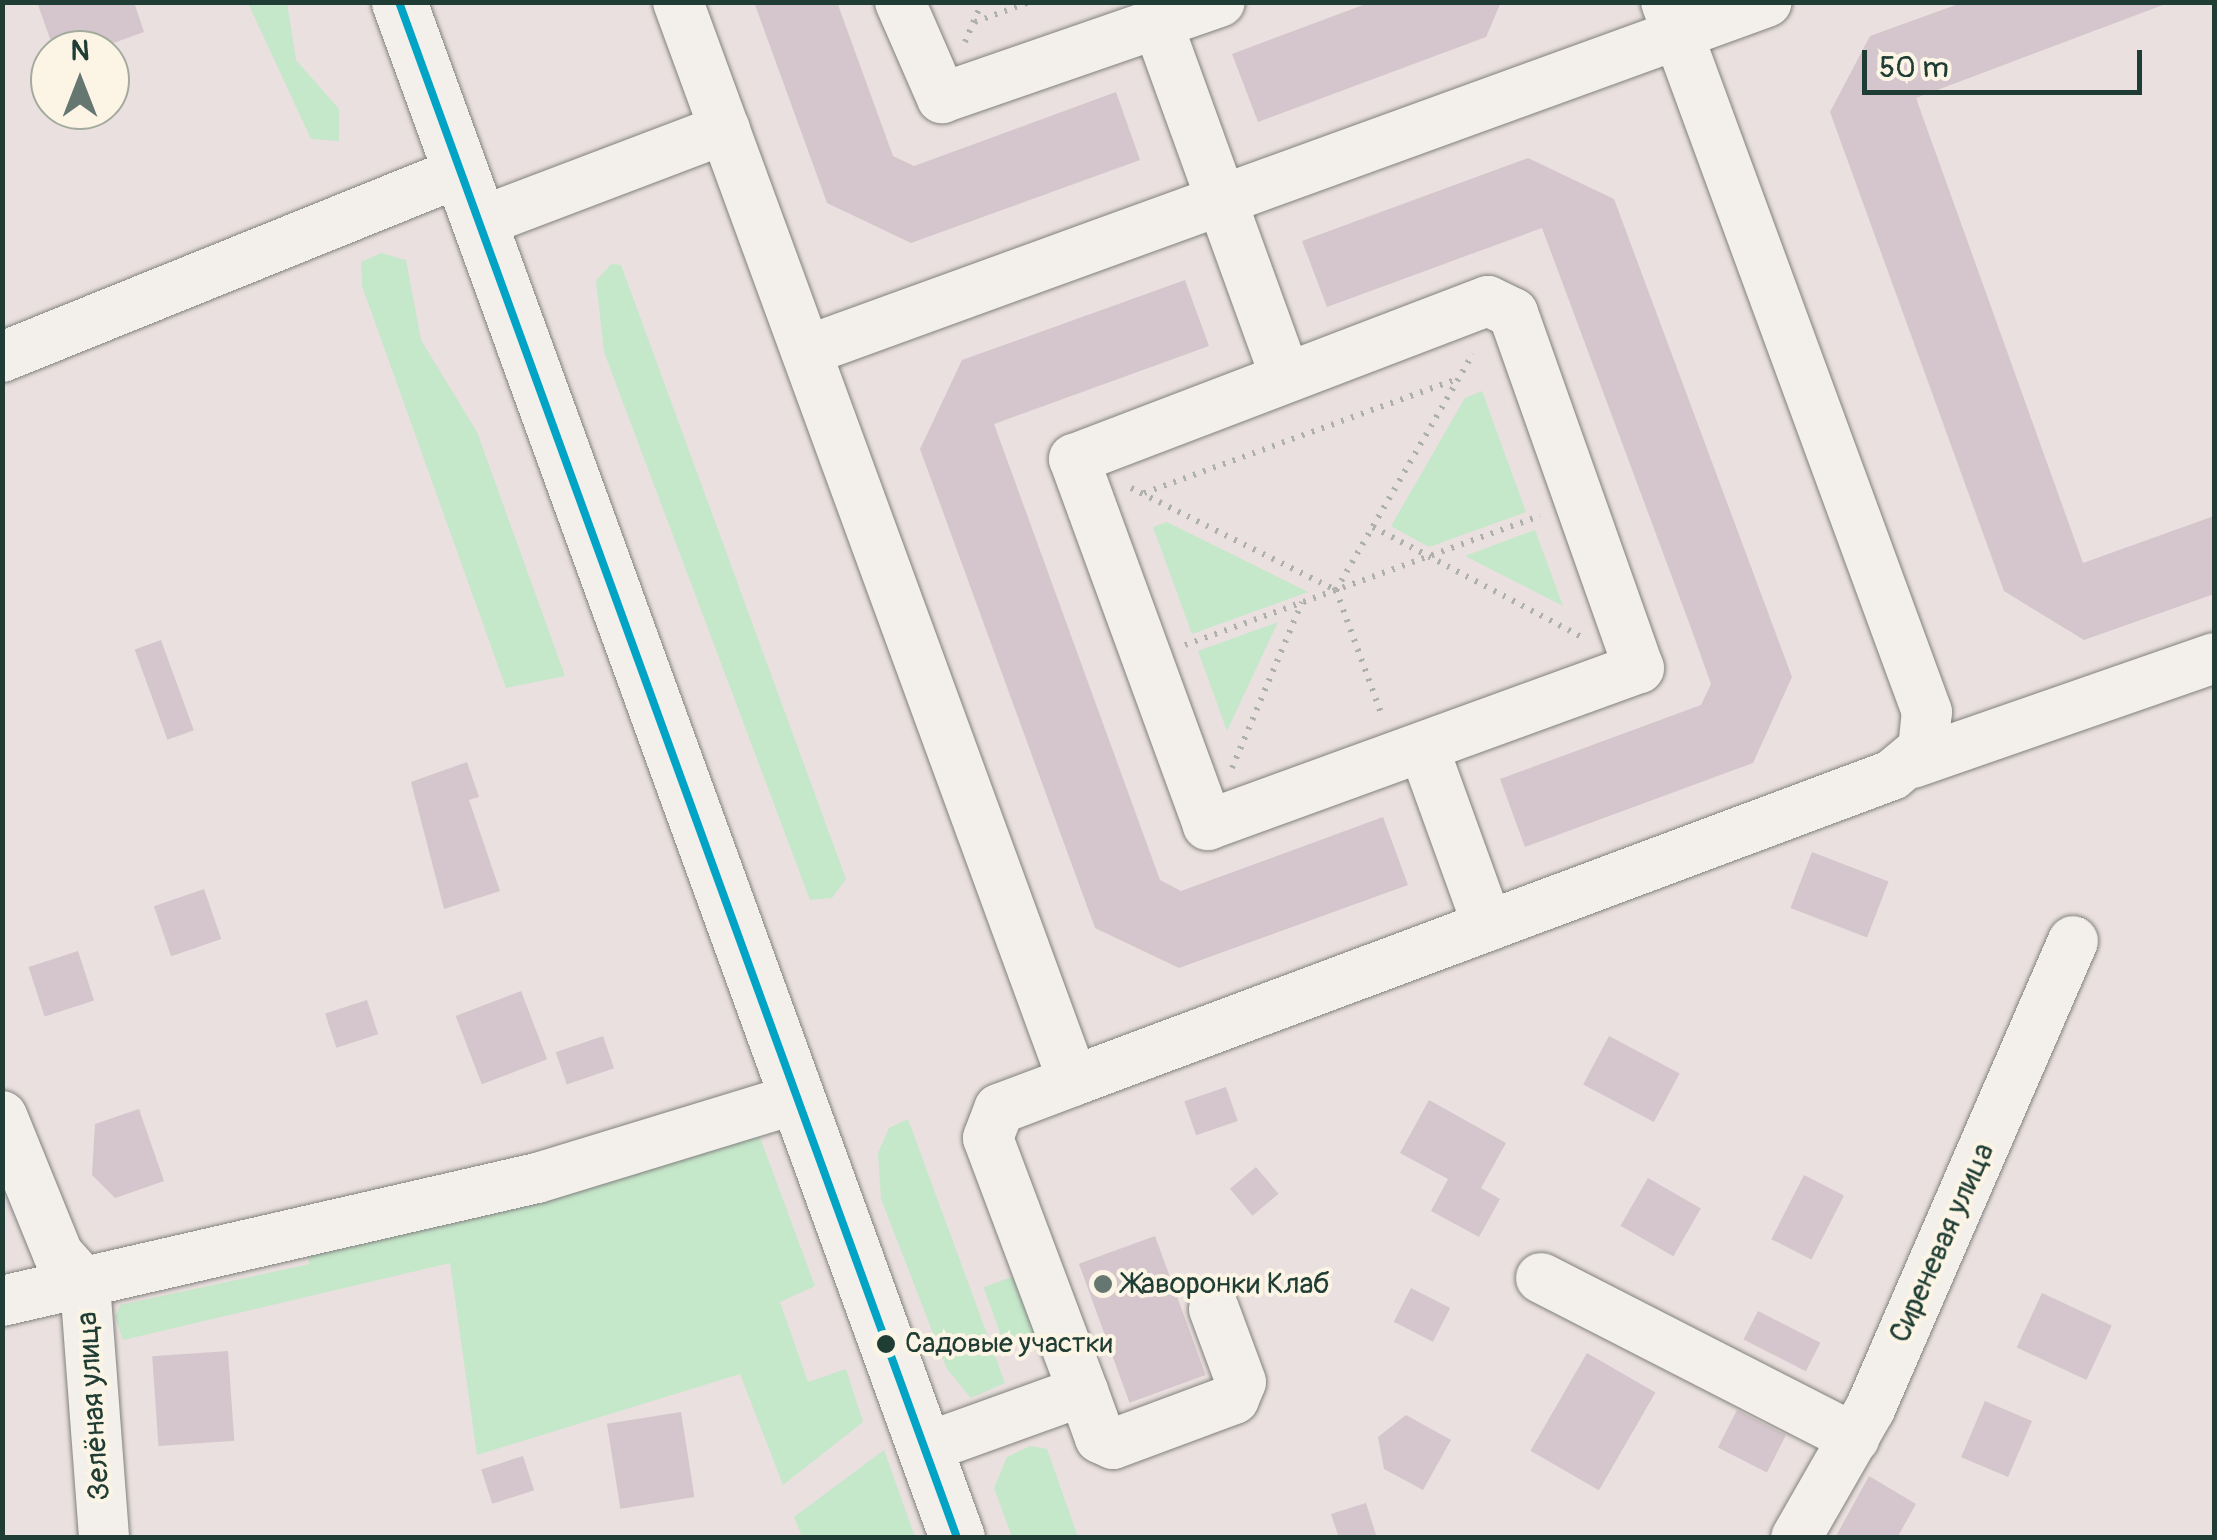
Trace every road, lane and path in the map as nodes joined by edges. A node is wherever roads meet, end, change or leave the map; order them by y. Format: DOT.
graph roads {
  1 [pos="398,2"];
  2 [pos="678,2"];
  3 [pos="900,2"];
  4 [pos="1028,2"];
  5 [pos="1220,2"];
  6 [pos="1767,2"];
  7 [pos="1672,18"];
  8 [pos="974,22"];
  9 [pos="1158,25"];
  10 [pos="725,130"];
  11 [pos="462,171"];
  12 [pos="1222,200"];
  13 [pos="480,222"];
  14 [pos="1504,302"];
  15 [pos="806,351"];
  16 [pos="2,356"];
  17 [pos="1286,375"];
  18 [pos="1460,378"];
  19 [pos="1074,459"];
  20 [pos="1142,494"];
  21 [pos="1582,501"];
  22 [pos="1373,526"];
  23 [pos="1429,556"];
  24 [pos="1336,590"];
  25 [pos="1302,602"];
  26 [pos="2214,658"];
  27 [pos="1142,660"];
  28 [pos="1639,668"];
  29 [pos="1411,756"];
  30 [pos="1914,763"];
  31 [pos="1208,825"];
  32 [pos="1488,926"];
  33 [pos="2073,941"];
  34 [pos="1074,1081"];
  35 [pos="799,1098"];
  36 [pos="2,1116"];
  37 [pos="1541,1278"];
  38 [pos="85,1284"];
  39 [pos="2,1301"];
  40 [pos="1214,1309"];
  41 [pos="1082,1391"];
  42 [pos="1854,1438"];
  43 [pos="925,1448"];
  44 [pos="104,1538"];
  45 [pos="957,1538"];
  46 [pos="1796,1538"];
  1 -- 11 [label="main road"];
  2 -- 10 [label="street"];
  3 -- 9 [label="street"];
  4 -- 8 [label="path"];
  5 -- 9 [label="street"];
  6 -- 7 [label="street"];
  7 -- 12 [label="street"];
  7 -- 30 [label="street"];
  9 -- 12 [label="street"];
  10 -- 13 [label="street"];
  10 -- 15 [label="street"];
  11 -- 13 [label="main road"];
  11 -- 16 [label="street"];
  12 -- 15 [label="street"];
  12 -- 17 [label="street"];
  13 -- 35 [label="main road"];
  14 -- 17 [label="street"];
  14 -- 18 [label="path"];
  14 -- 21 [label="street"];
  15 -- 34 [label="street"];
  17 -- 19 [label="street"];
  18 -- 20 [label="path"];
  18 -- 22 [label="path"];
  19 -- 20 [label="path"];
  19 -- 27 [label="street"];
  20 -- 24 [label="path"];
  21 -- 23 [label="path"];
  21 -- 28 [label="street"];
  22 -- 23 [label="path"];
  22 -- 24 [label="path"];
  23 -- 24 [label="path"];
  23 -- 28 [label="path"];
  24 -- 25 [label="path"];
  24 -- 29 [label="path"];
  25 -- 27 [label="path"];
  25 -- 31 [label="path"];
  26 -- 30 [label="street"];
  27 -- 31 [label="street"];
  28 -- 29 [label="street"];
  29 -- 31 [label="street"];
  29 -- 32 [label="street"];
  30 -- 32 [label="street"];
  32 -- 34 [label="street"];
  33 -- 42 [label="street, Сиреневая улица"];
  34 -- 41 [label="street"];
  35 -- 38 [label="street"];
  35 -- 43 [label="main road"];
  36 -- 38 [label="street, Зелёная улица"];
  37 -- 42 [label="street"];
  38 -- 39 [label="street"];
  38 -- 44 [label="street, Зелёная улица"];
  40 -- 41 [label="street"];
  41 -- 43 [label="street"];
  42 -- 46 [label="street, Сиреневая улица"];
  43 -- 45 [label="main road"];
}
